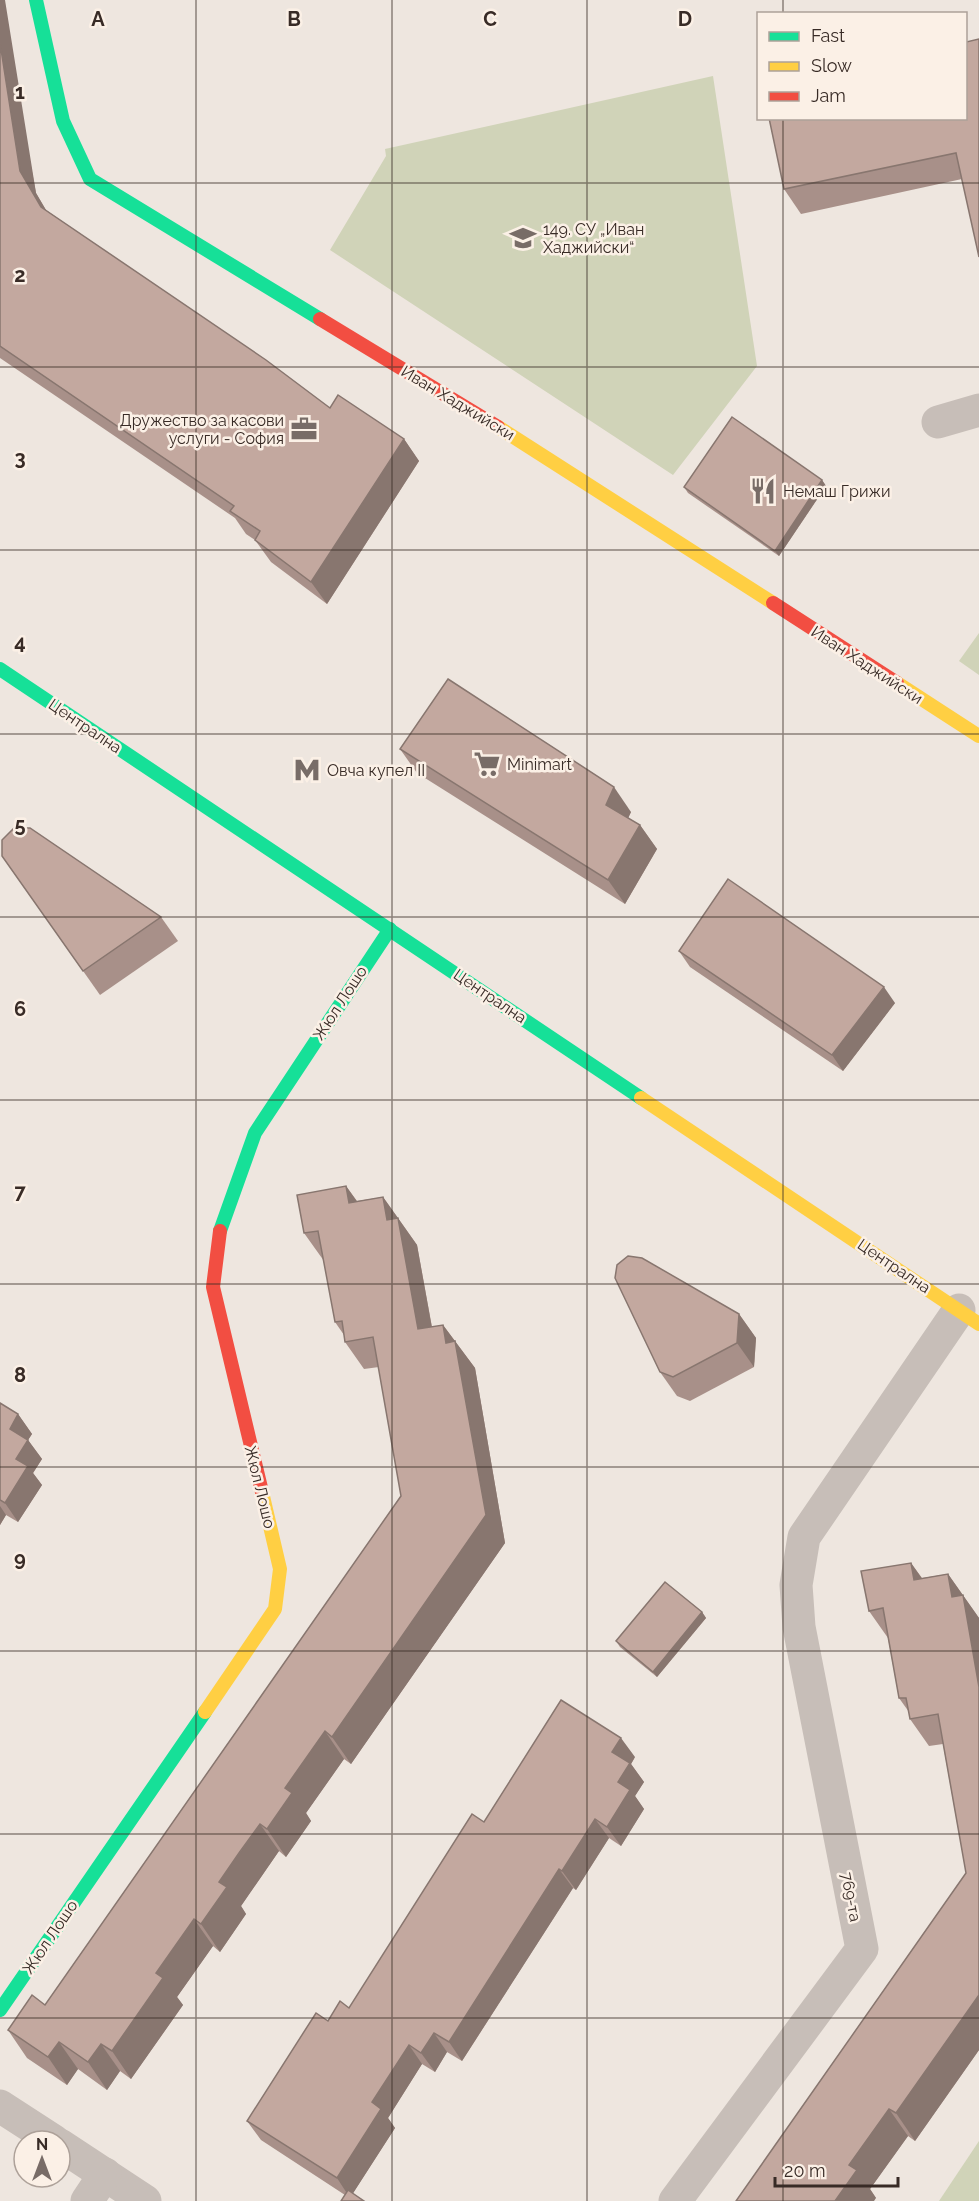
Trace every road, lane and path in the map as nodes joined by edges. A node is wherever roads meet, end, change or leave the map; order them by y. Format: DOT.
graph roads {
  1 [pos="36,0"];
  2 [pos="979,410"];
  3 [pos="938,423"];
  4 [pos="0,669"];
  5 [pos="979,736"];
  6 [pos="390,929"];
  7 [pos="969,1317"];
  8 [pos="0,2010"];
  9 [pos="0,2106"];
  10 [pos="35,2129"];
  11 [pos="72,2153"];
  12 [pos="105,2174"];
  13 [pos="87,2201"];
  14 [pos="145,2201"];
  15 [pos="675,2201"];
  1 -- 5 [label="street, Иван Хаджийски"];
  2 -- 3 [label="street"];
  4 -- 6 [label="street, Централна"];
  6 -- 7 [label="street, Централна"];
  6 -- 8 [label="street, Жюл Лошо"];
  7 -- 15 [label="street, 769-та"];
  9 -- 10 [label="street"];
  11 -- 12 [label="street"];
  12 -- 13 [label="street"];
  12 -- 14 [label="street"];
}
